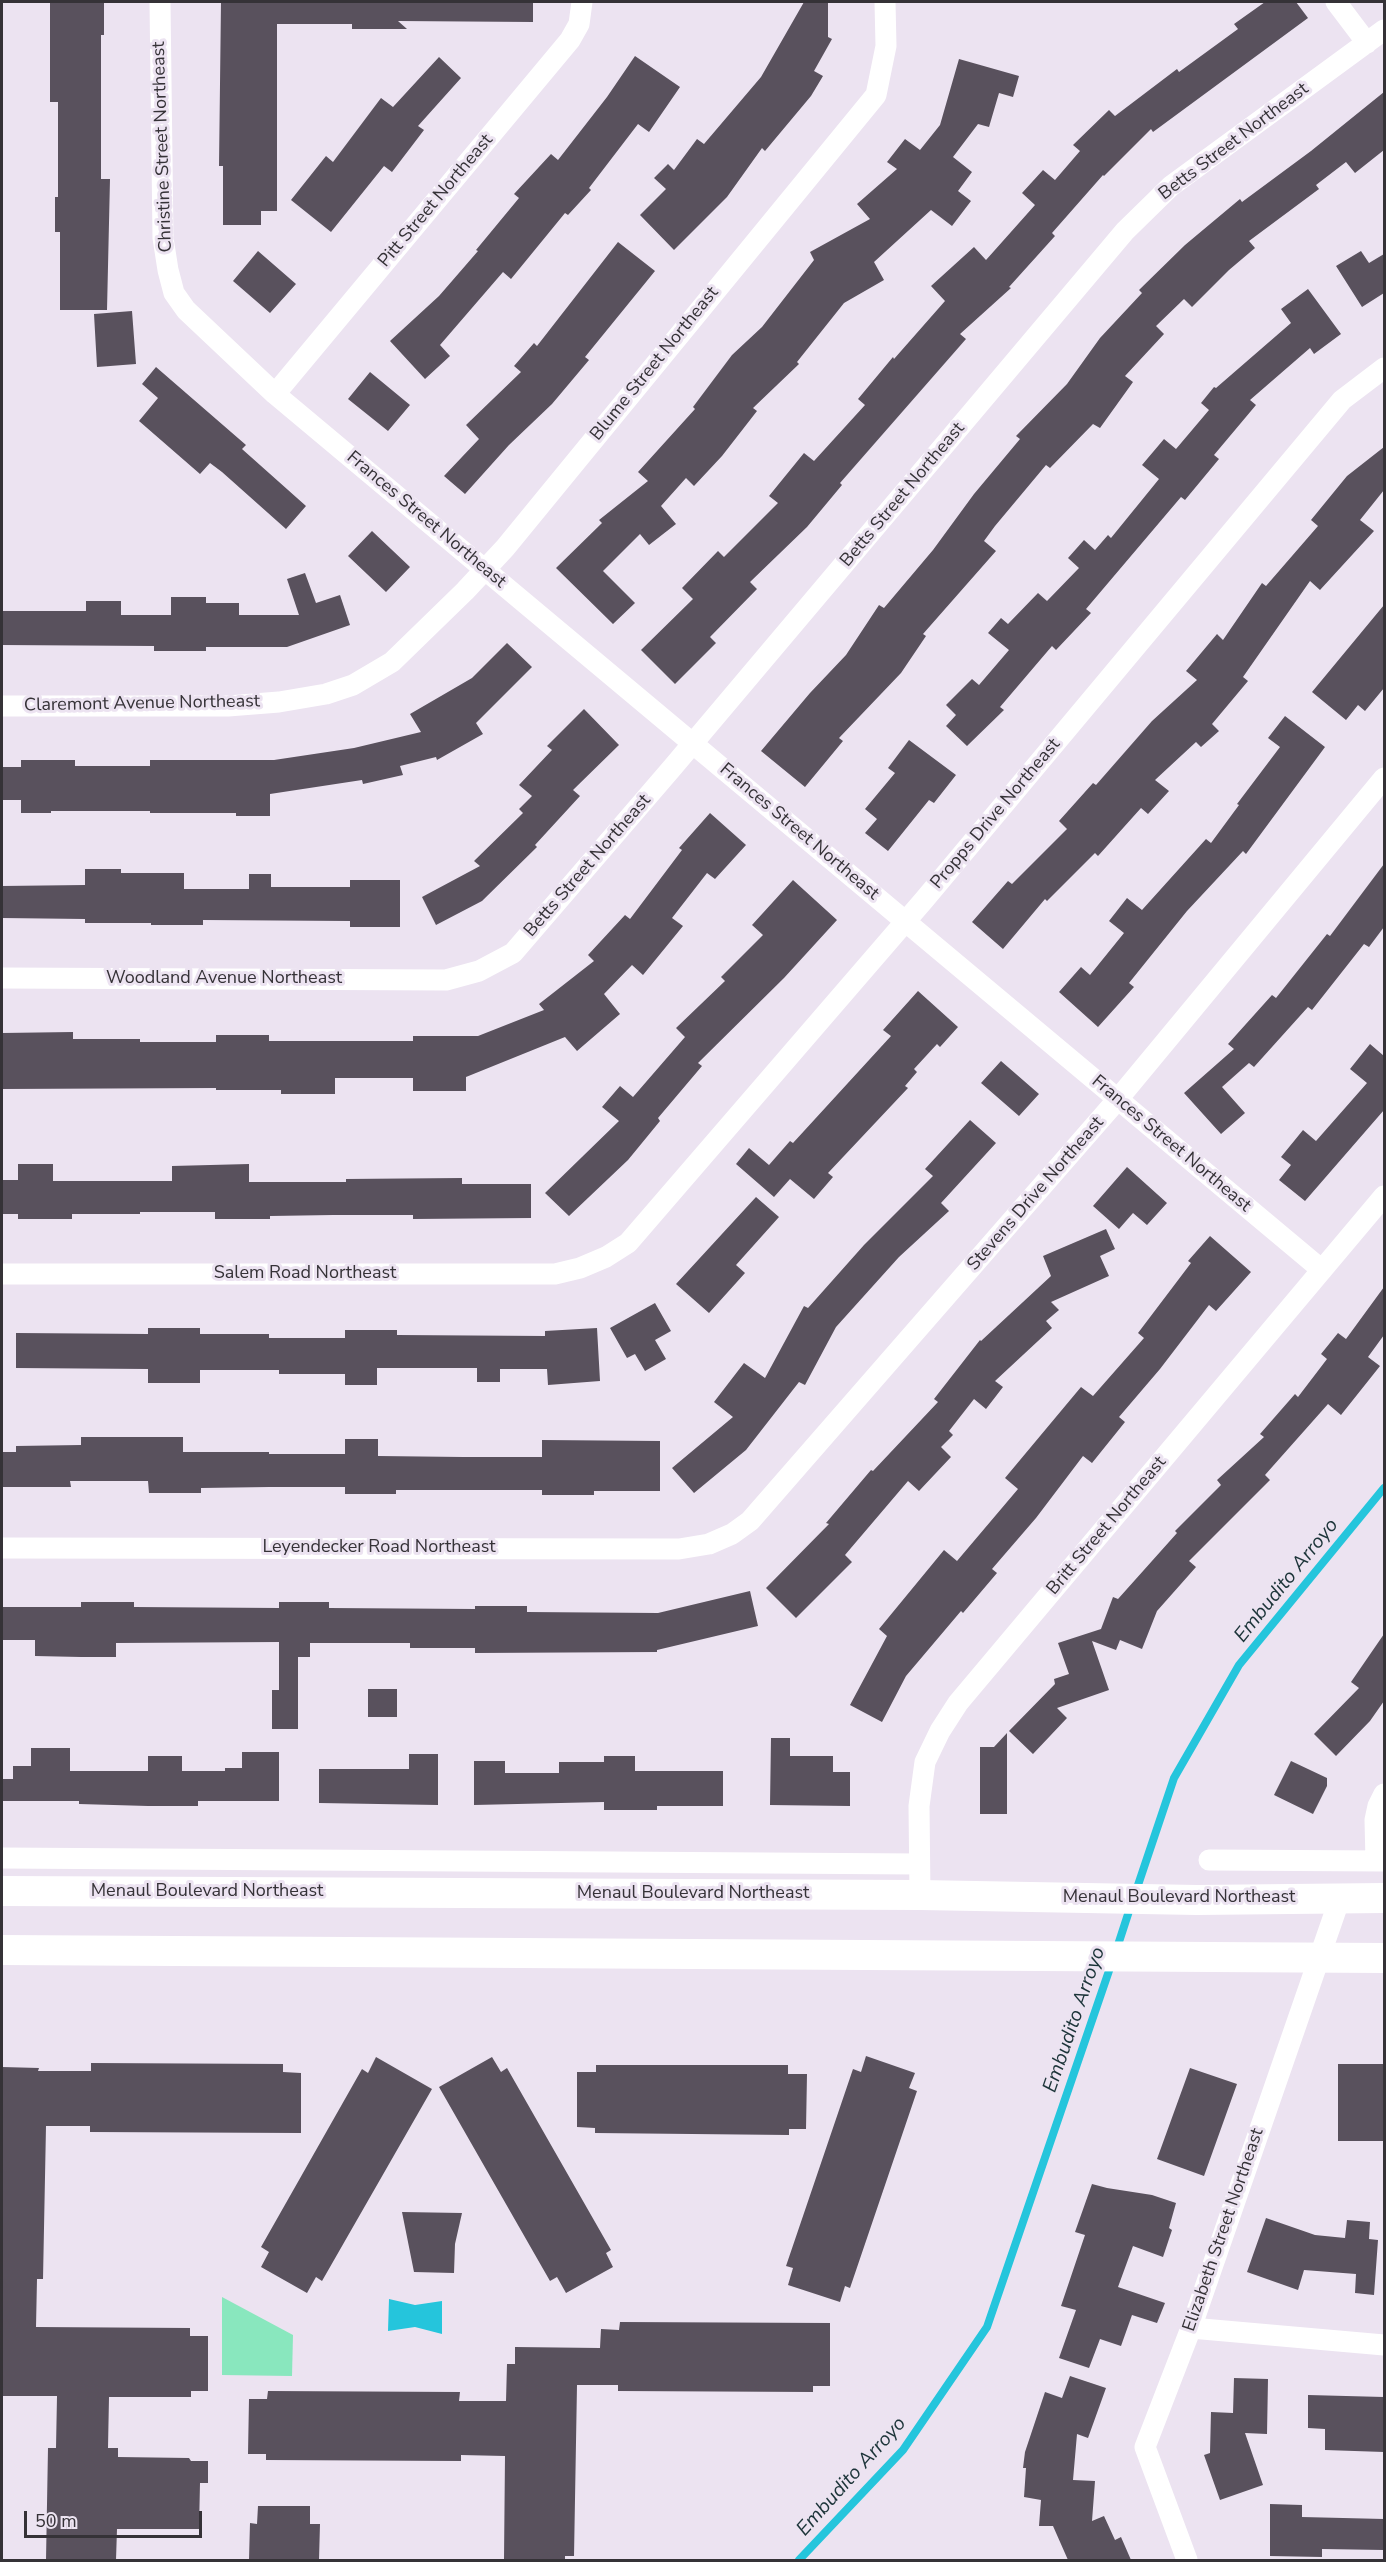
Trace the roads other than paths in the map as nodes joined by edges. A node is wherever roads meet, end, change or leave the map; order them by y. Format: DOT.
graph roads {
  1 [pos="160,2"];
  2 [pos="582,2"];
  3 [pos="885,2"];
  4 [pos="1336,2"];
  5 [pos="1384,30"];
  6 [pos="1367,43"];
  7 [pos="1384,368"];
  8 [pos="275,394"];
  9 [pos="485,570"];
  10 [pos="352,685"];
  11 [pos="2,706"];
  12 [pos="693,743"];
  13 [pos="1384,778"];
  14 [pos="906,922"];
  15 [pos="2,978"];
  16 [pos="446,980"];
  17 [pos="1118,1099"];
  18 [pos="1384,1196"];
  19 [pos="606,1257"];
  20 [pos="1322,1270"];
  21 [pos="2,1274"];
  22 [pos="750,1521"];
  23 [pos="2,1548"];
  24 [pos="1384,1794"];
  25 [pos="2,1858"];
  26 [pos="1209,1860"];
  27 [pos="1380,1861"];
  28 [pos="919,1864"];
  29 [pos="2,1891"];
  30 [pos="920,1895"];
  31 [pos="1341,1898"];
  32 [pos="1384,1898"];
  33 [pos="2,1950"];
  34 [pos="1319,1958"];
  35 [pos="1384,1958"];
  36 [pos="1191,2328"];
  37 [pos="1384,2345"];
  38 [pos="1187,2560"];
  1 -- 8 [label="street, Christine Street Northeast"];
  2 -- 8 [label="street, Pitt Street Northeast"];
  3 -- 9 [label="street, Blume Street Northeast"];
  4 -- 6 [label="street"];
  5 -- 6 [label="street, Betts Street Northeast"];
  6 -- 12 [label="street, Betts Street Northeast"];
  7 -- 14 [label="street, Propps Drive Northeast"];
  8 -- 9 [label="street, Frances Street Northeast"];
  9 -- 10 [label="street, Blume Street Northeast"];
  9 -- 12 [label="street, Frances Street Northeast"];
  10 -- 11 [label="street, Claremont Avenue Northeast"];
  12 -- 14 [label="street, Frances Street Northeast"];
  12 -- 16 [label="street, Betts Street Northeast"];
  13 -- 17 [label="street, Stevens Drive Northeast"];
  14 -- 17 [label="street, Frances Street Northeast"];
  14 -- 19 [label="street, Propps Drive Northeast"];
  15 -- 16 [label="street, Woodland Avenue Northeast"];
  17 -- 20 [label="street, Frances Street Northeast"];
  17 -- 22 [label="street, Stevens Drive Northeast"];
  18 -- 20 [label="street, Britt Street Northeast"];
  19 -- 21 [label="street, Salem Road Northeast"];
  20 -- 28 [label="street, Britt Street Northeast"];
  22 -- 23 [label="street, Leyendecker Road Northeast"];
  24 -- 27 [label="street"];
  25 -- 28 [label="street"];
  26 -- 27 [label="street"];
  28 -- 30 [label="street, Britt Street Northeast"];
  29 -- 30 [label="main road, Menaul Boulevard Northeast"];
  30 -- 31 [label="main road, Menaul Boulevard Northeast"];
  31 -- 32 [label="main road, Menaul Boulevard Northeast"];
  31 -- 34 [label="street, Elizabeth Street Northeast"];
  33 -- 34 [label="main road"];
  34 -- 35 [label="main road"];
  34 -- 36 [label="street, Elizabeth Street Northeast"];
  36 -- 37 [label="street"];
  36 -- 38 [label="street, Elizabeth Street Northeast"];
}
